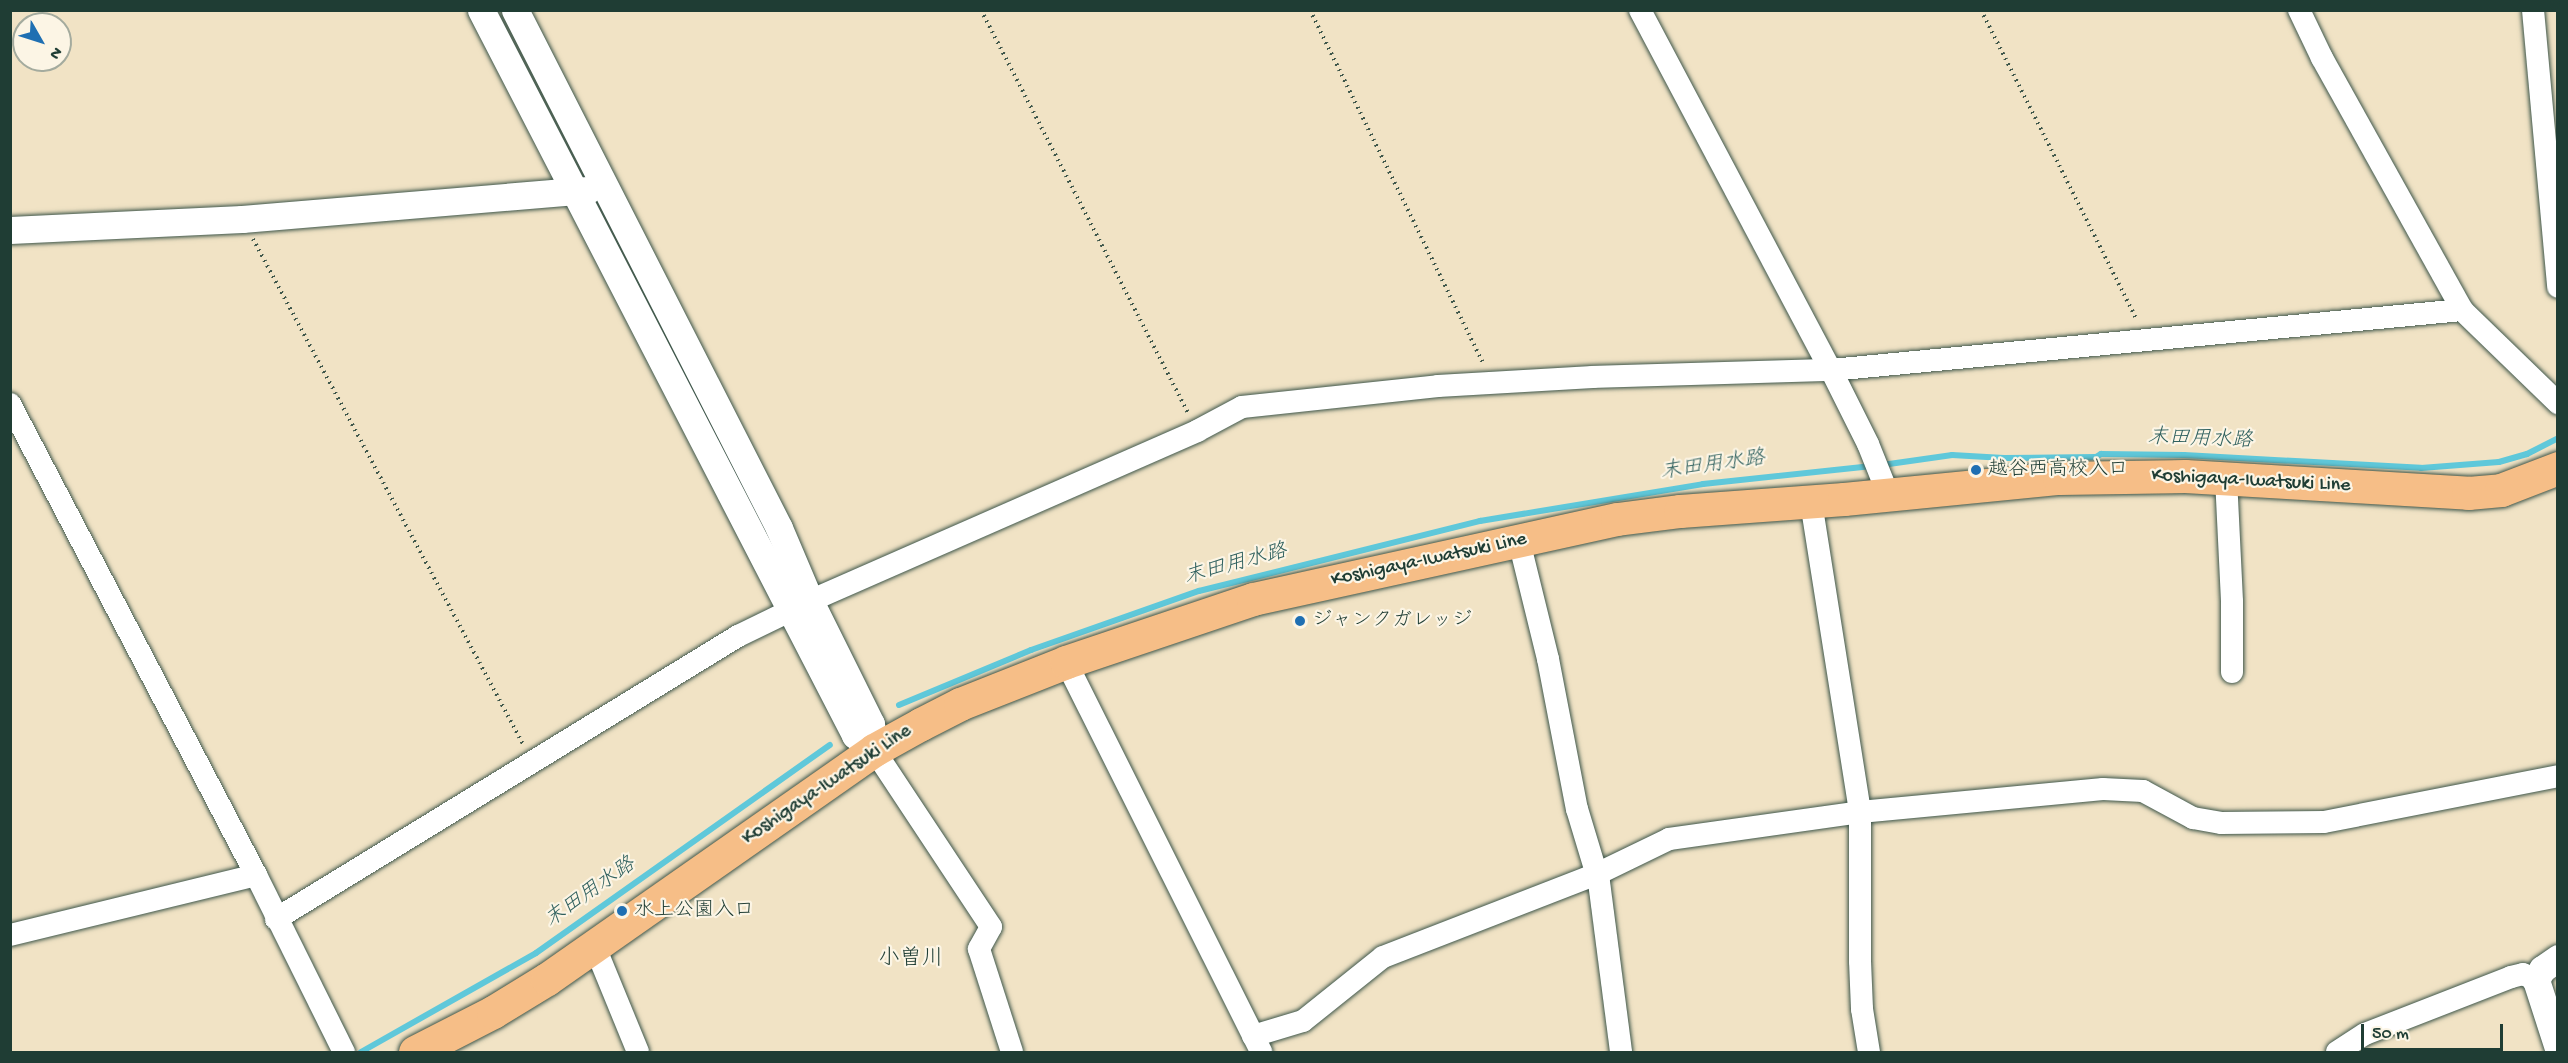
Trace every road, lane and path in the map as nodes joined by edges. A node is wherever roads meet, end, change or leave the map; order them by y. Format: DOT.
graph roads {
  1 [pos="481,10"];
  2 [pos="515,10"];
  3 [pos="981,10"];
  4 [pos="1310,10"];
  5 [pos="1640,10"];
  6 [pos="1981,10"];
  7 [pos="2299,10"];
  8 [pos="2533,10"];
  9 [pos="604,188"];
  10 [pos="574,191"];
  11 [pos="242,219"];
  12 [pos="10,230"];
  13 [pos="2558,287"];
  14 [pos="2462,310"];
  15 [pos="2147,340"];
  16 [pos="1831,370"];
  17 [pos="1493,383"];
  18 [pos="2558,403"];
  19 [pos="10,404"];
  20 [pos="1197,430"];
  21 [pos="2558,468"];
  22 [pos="1880,475"];
  23 [pos="2226,478"];
  24 [pos="1811,502"];
  25 [pos="1520,541"];
  26 [pos="799,607"];
  27 [pos="1066,662"];
  28 [pos="2232,672"];
  29 [pos="874,750"];
  30 [pos="533,762"];
  31 [pos="2558,776"];
  32 [pos="1860,812"];
  33 [pos="1596,874"];
  34 [pos="256,875"];
  35 [pos="276,920"];
  36 [pos="10,935"];
  37 [pos="595,947"];
  38 [pos="2558,958"];
  39 [pos="2536,980"];
  40 [pos="1257,1044"];
  41 [pos="2558,1048"];
  42 [pos="343,1051"];
  43 [pos="415,1053"];
  44 [pos="638,1053"];
  45 [pos="1012,1053"];
  46 [pos="1622,1053"];
  47 [pos="1869,1053"];
  48 [pos="2337,1053"];
  1 -- 10 [label="street"];
  2 -- 9 [label="street"];
  3 -- 20 [label="path"];
  4 -- 17 [label="path"];
  5 -- 16 [label="street"];
  6 -- 15 [label="path"];
  7 -- 14 [label="street"];
  8 -- 13 [label="street"];
  9 -- 10 [label="street"];
  9 -- 26 [label="street"];
  10 -- 11 [label="street"];
  10 -- 26 [label="street"];
  11 -- 12 [label="street"];
  11 -- 30 [label="path"];
  14 -- 15 [label="street"];
  14 -- 18 [label="street"];
  15 -- 16 [label="street"];
  16 -- 17 [label="street"];
  16 -- 22 [label="street"];
  17 -- 20 [label="street"];
  19 -- 34 [label="street"];
  20 -- 26 [label="street"];
  21 -- 23 [label="main road, Koshigaya-Iwatsuki Line"];
  22 -- 23 [label="main road, Koshigaya-Iwatsuki Line"];
  22 -- 24 [label="main road, Koshigaya-Iwatsuki Line"];
  23 -- 28 [label="street"];
  24 -- 25 [label="main road, Koshigaya-Iwatsuki Line"];
  24 -- 32 [label="street"];
  25 -- 27 [label="main road, Koshigaya-Iwatsuki Line"];
  25 -- 33 [label="street"];
  26 -- 29 [label="street"];
  26 -- 30 [label="street"];
  27 -- 29 [label="main road, Koshigaya-Iwatsuki Line"];
  27 -- 40 [label="street"];
  29 -- 37 [label="main road, Koshigaya-Iwatsuki Line"];
  29 -- 45 [label="street"];
  30 -- 35 [label="street"];
  31 -- 32 [label="street"];
  32 -- 33 [label="street"];
  32 -- 47 [label="street"];
  33 -- 40 [label="street"];
  33 -- 46 [label="street"];
  34 -- 35 [label="street"];
  34 -- 36 [label="street"];
  35 -- 42 [label="street"];
  37 -- 43 [label="main road, Koshigaya-Iwatsuki Line"];
  37 -- 44 [label="street"];
  38 -- 39 [label="street"];
  39 -- 41 [label="street"];
  39 -- 48 [label="street"];
}
